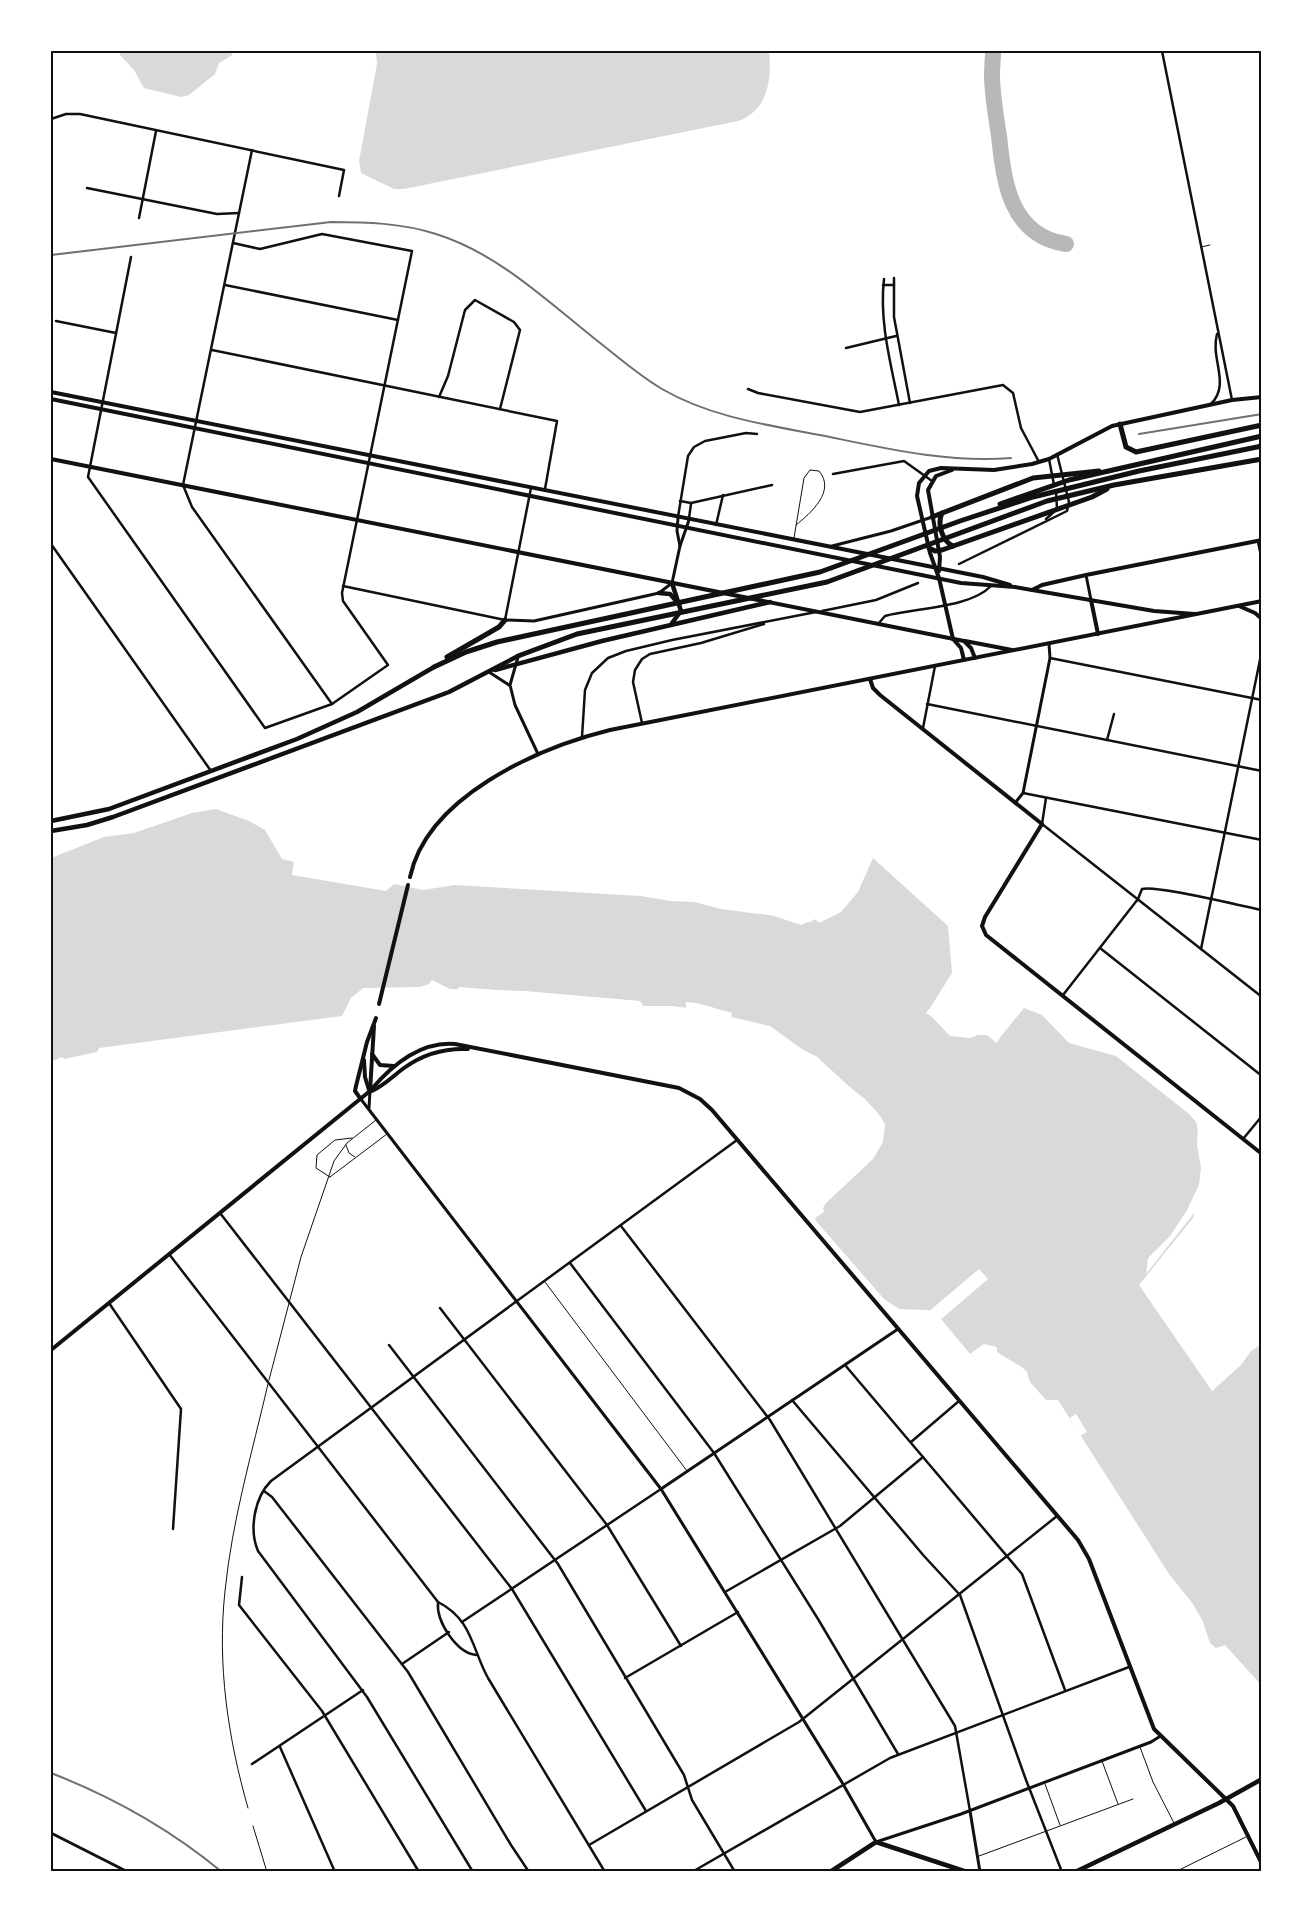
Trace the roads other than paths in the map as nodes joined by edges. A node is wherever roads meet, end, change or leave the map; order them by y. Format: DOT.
graph roads {
  1 [pos="1162,51"];
  2 [pos="51,119"];
  3 [pos="156,131"];
  4 [pos="252,150"];
  5 [pos="87,188"];
  6 [pos="339,196"];
  7 [pos="143,198"];
  8 [pos="239,213"];
  9 [pos="139,218"];
  10 [pos="233,243"];
  11 [pos="1210,245"];
  12 [pos="1200,247"];
  13 [pos="131,257"];
  14 [pos="894,278"];
  15 [pos="884,279"];
  16 [pos="225,284"];
  17 [pos="883,285"];
  18 [pos="894,285"];
  19 [pos="398,320"];
  20 [pos="56,321"];
  21 [pos="116,333"];
  22 [pos="1217,333"];
  23 [pos="896,336"];
  24 [pos="886,338"];
  25 [pos="846,348"];
  26 [pos="211,350"];
  27 [pos="384,385"];
  28 [pos="748,389"];
  29 [pos="51,392"];
  30 [pos="438,397"];
  31 [pos="1262,397"];
  32 [pos="51,399"];
  33 [pos="1232,400"];
  34 [pos="102,403"];
  35 [pos="910,403"];
  36 [pos="899,405"];
  37 [pos="1210,406"];
  38 [pos="500,409"];
  39 [pos="100,410"];
  40 [pos="196,421"];
  41 [pos="1120,424"];
  42 [pos="1262,425"];
  43 [pos="194,428"];
  44 [pos="757,434"];
  45 [pos="1262,436"];
  46 [pos="1262,446"];
  47 [pos="1057,454"];
  48 [pos="370,456"];
  49 [pos="51,459"];
  50 [pos="1049,459"];
  51 [pos="1262,460"];
  52 [pos="1039,462"];
  53 [pos="369,463"];
  54 [pos="89,466"];
  55 [pos="954,470"];
  56 [pos="1102,471"];
  57 [pos="833,474"];
  58 [pos="925,475"];
  59 [pos="932,481"];
  60 [pos="183,485"];
  61 [pos="772,485"];
  62 [pos="531,488"];
  63 [pos="1106,488"];
  64 [pos="544,491"];
  65 [pos="529,495"];
  66 [pos="723,495"];
  67 [pos="680,501"];
  68 [pos="691,503"];
  69 [pos="942,513"];
  70 [pos="982,513"];
  71 [pos="932,517"];
  72 [pos="678,518"];
  73 [pos="357,520"];
  74 [pos="689,520"];
  75 [pos="922,521"];
  76 [pos="1041,523"];
  77 [pos="677,525"];
  78 [pos="716,525"];
  79 [pos="796,525"];
  80 [pos="688,527"];
  81 [pos="735,528"];
  82 [pos="734,536"];
  83 [pos="793,540"];
  84 [pos="1260,540"];
  85 [pos="51,544"];
  86 [pos="680,546"];
  87 [pos="953,546"];
  88 [pos="827,547"];
  89 [pos="928,548"];
  90 [pos="939,551"];
  91 [pos="518,552"];
  92 [pos="1262,559"];
  93 [pos="958,564"];
  94 [pos="937,569"];
  95 [pos="1086,575"];
  96 [pos="939,578"];
  97 [pos="672,583"];
  98 [pos="918,583"];
  99 [pos="343,586"];
  100 [pos="991,586"];
  101 [pos="1015,587"];
  102 [pos="1032,590"];
  103 [pos="659,593"];
  104 [pos="1090,600"];
  105 [pos="1262,601"];
  106 [pos="770,602"];
  107 [pos="945,604"];
  108 [pos="680,606"];
  109 [pos="1237,606"];
  110 [pos="1195,614"];
  111 [pos="1262,619"];
  112 [pos="505,620"];
  113 [pos="770,622"];
  114 [pos="878,624"];
  115 [pos="669,625"];
  116 [pos="1098,634"];
  117 [pos="953,639"];
  118 [pos="964,641"];
  119 [pos="1049,644"];
  120 [pos="1014,650"];
  121 [pos="1262,650"];
  122 [pos="518,656"];
  123 [pos="975,658"];
  124 [pos="1050,658"];
  125 [pos="964,660"];
  126 [pos="515,665"];
  127 [pos="935,666"];
  128 [pos="434,667"];
  129 [pos="489,672"];
  130 [pos="870,679"];
  131 [pos="510,686"];
  132 [pos="1252,698"];
  133 [pos="1262,700"];
  134 [pos="332,704"];
  135 [pos="927,704"];
  136 [pos="1114,714"];
  137 [pos="642,724"];
  138 [pos="1036,726"];
  139 [pos="922,729"];
  140 [pos="582,738"];
  141 [pos="1107,740"];
  142 [pos="538,754"];
  143 [pos="1239,766"];
  144 [pos="1262,771"];
  145 [pos="212,772"];
  146 [pos="1023,793"];
  147 [pos="1046,798"];
  148 [pos="1015,802"];
  149 [pos="51,821"];
  150 [pos="1042,824"];
  151 [pos="51,831"];
  152 [pos="1226,833"];
  153 [pos="1262,840"];
  154 [pos="410,877"];
  155 [pos="408,885"];
  156 [pos="1138,899"];
  157 [pos="1212,900"];
  158 [pos="1262,910"];
  159 [pos="1100,948"];
  160 [pos="1201,949"];
  161 [pos="1062,996"];
  162 [pos="1262,997"];
  163 [pos="379,1004"];
  164 [pos="377,1012"];
  165 [pos="376,1018"];
  166 [pos="365,1048"];
  167 [pos="476,1049"];
  168 [pos="371,1052"];
  169 [pos="396,1066"];
  170 [pos="1262,1076"];
  171 [pos="370,1092"];
  172 [pos="360,1098"];
  173 [pos="369,1109"];
  174 [pos="1262,1116"];
  175 [pos="376,1119"];
  176 [pos="387,1134"];
  177 [pos="352,1138"];
  178 [pos="1243,1139"];
  179 [pos="737,1140"];
  180 [pos="346,1145"];
  181 [pos="1262,1154"];
  182 [pos="355,1157"];
  183 [pos="330,1178"];
  184 [pos="220,1212"];
  185 [pos="621,1226"];
  186 [pos="169,1254"];
  187 [pos="570,1263"];
  188 [pos="544,1282"];
  189 [pos="289,1302"];
  190 [pos="516,1302"];
  191 [pos="109,1303"];
  192 [pos="440,1308"];
  193 [pos="898,1329"];
  194 [pos="464,1340"];
  195 [pos="389,1345"];
  196 [pos="51,1350"];
  197 [pos="845,1365"];
  198 [pos="413,1377"];
  199 [pos="792,1400"];
  200 [pos="959,1402"];
  201 [pos="371,1408"];
  202 [pos="767,1417"];
  203 [pos="910,1443"];
  204 [pos="318,1446"];
  205 [pos="714,1453"];
  206 [pos="923,1457"];
  207 [pos="687,1472"];
  208 [pos="661,1488"];
  209 [pos="264,1491"];
  210 [pos="875,1498"];
  211 [pos="1057,1516"];
  212 [pos="608,1525"];
  213 [pos="836,1528"];
  214 [pos="173,1529"];
  215 [pos="1006,1555"];
  216 [pos="555,1560"];
  217 [pos="781,1560"];
  218 [pos="242,1577"];
  219 [pos="512,1589"];
  220 [pos="725,1592"];
  221 [pos="959,1593"];
  222 [pos="438,1602"];
  223 [pos="738,1612"];
  224 [pos="462,1622"];
  225 [pos="449,1632"];
  226 [pos="902,1638"];
  227 [pos="681,1646"];
  228 [pos="477,1655"];
  229 [pos="402,1664"];
  230 [pos="1129,1667"];
  231 [pos="625,1678"];
  232 [pos="853,1678"];
  233 [pos="363,1690"];
  234 [pos="1065,1690"];
  235 [pos="1003,1714"];
  236 [pos="325,1716"];
  237 [pos="803,1719"];
  238 [pos="956,1732"];
  239 [pos="1159,1737"];
  240 [pos="1140,1746"];
  241 [pos="280,1747"];
  242 [pos="898,1754"];
  243 [pos="1102,1761"];
  244 [pos="252,1764"];
  245 [pos="1262,1779"];
  246 [pos="1044,1782"];
  247 [pos="844,1784"];
  248 [pos="688,1787"];
  249 [pos="1030,1788"];
  250 [pos="1133,1799"];
  251 [pos="1227,1799"];
  252 [pos="1118,1804"];
  253 [pos="248,1808"];
  254 [pos="970,1811"];
  255 [pos="646,1812"];
  256 [pos="1174,1824"];
  257 [pos="253,1826"];
  258 [pos="1060,1826"];
  259 [pos="1046,1831"];
  260 [pos="51,1833"];
  261 [pos="1249,1836"];
  262 [pos="876,1842"];
  263 [pos="589,1845"];
  264 [pos="724,1854"];
  265 [pos="978,1856"];
  266 [pos="1262,1864"];
  267 [pos="833,1870"];
  268 [pos="128,1872"];
  269 [pos="267,1872"];
  270 [pos="335,1872"];
  271 [pos="419,1872"];
  272 [pos="474,1872"];
  273 [pos="529,1872"];
  274 [pos="605,1872"];
  275 [pos="692,1872"];
  276 [pos="735,1872"];
  277 [pos="966,1872"];
  278 [pos="980,1872"];
  279 [pos="1062,1872"];
  280 [pos="1075,1872"];
  281 [pos="1175,1872"];
  1 -- 12 [label="street"];
  2 -- 3 [label="street"];
  3 -- 4 [label="street"];
  3 -- 7 [label="street"];
  4 -- 6 [label="street"];
  4 -- 8 [label="street"];
  5 -- 7 [label="street"];
  7 -- 8 [label="street"];
  7 -- 9 [label="street"];
  8 -- 10 [label="street"];
  10 -- 16 [label="street"];
  10 -- 19 [label="street"];
  11 -- 12 [label="lane"];
  12 -- 22 [label="street"];
  13 -- 21 [label="street"];
  14 -- 18 [label="street"];
  15 -- 17 [label="street"];
  16 -- 19 [label="street"];
  16 -- 26 [label="street"];
  17 -- 18 [label="street"];
  17 -- 24 [label="street"];
  18 -- 23 [label="street"];
  19 -- 27 [label="street"];
  20 -- 21 [label="street"];
  21 -- 34 [label="street"];
  22 -- 33 [label="street"];
  22 -- 37 [label="street"];
  23 -- 24 [label="street"];
  23 -- 35 [label="street"];
  24 -- 25 [label="street"];
  24 -- 36 [label="street"];
  26 -- 27 [label="street"];
  26 -- 40 [label="street"];
  27 -- 30 [label="street"];
  27 -- 48 [label="street"];
  28 -- 36 [label="street"];
  29 -- 34 [label="main road"];
  30 -- 38 [label="street"];
  30 -- 38 [label="street"];
  31 -- 33 [label="main road"];
  32 -- 39 [label="main road"];
  33 -- 37 [label="main road"];
  34 -- 39 [label="street"];
  34 -- 40 [label="main road"];
  35 -- 36 [label="street"];
  35 -- 52 [label="street"];
  37 -- 41 [label="main road"];
  38 -- 64 [label="street"];
  39 -- 43 [label="main road"];
  39 -- 54 [label="street"];
  40 -- 43 [label="street"];
  40 -- 48 [label="main road"];
  41 -- 42 [label="highway"];
  41 -- 47 [label="main road"];
  43 -- 53 [label="main road"];
  43 -- 60 [label="street"];
  44 -- 67 [label="street"];
  45 -- 56 [label="highway"];
  46 -- 70 [label="highway"];
  47 -- 50 [label="main road"];
  47 -- 76 [label="street"];
  48 -- 53 [label="street"];
  48 -- 62 [label="main road"];
  49 -- 54 [label="main road"];
  50 -- 52 [label="main road"];
  50 -- 76 [label="street"];
  51 -- 63 [label="highway"];
  52 -- 55 [label="main road"];
  53 -- 65 [label="main road"];
  53 -- 73 [label="street"];
  54 -- 60 [label="main road"];
  54 -- 134 [label="street"];
  55 -- 58 [label="main road"];
  55 -- 59 [label="main road"];
  56 -- 69 [label="highway"];
  56 -- 70 [label="highway"];
  57 -- 58 [label="street"];
  58 -- 59 [label="street"];
  58 -- 75 [label="main road"];
  59 -- 71 [label="main road"];
  60 -- 73 [label="main road"];
  60 -- 134 [label="street"];
  61 -- 66 [label="street"];
  62 -- 64 [label="main road"];
  62 -- 65 [label="street"];
  63 -- 87 [label="highway"];
  63 -- 122 [label="highway"];
  64 -- 72 [label="main road"];
  65 -- 77 [label="main road"];
  65 -- 91 [label="street"];
  66 -- 68 [label="street"];
  66 -- 78 [label="street"];
  67 -- 68 [label="street"];
  67 -- 72 [label="street"];
  68 -- 74 [label="street"];
  69 -- 71 [label="highway"];
  69 -- 87 [label="highway"];
  70 -- 128 [label="highway"];
  71 -- 75 [label="street"];
  71 -- 90 [label="main road"];
  72 -- 74 [label="main road"];
  72 -- 77 [label="street"];
  73 -- 91 [label="main road"];
  73 -- 99 [label="street"];
  74 -- 78 [label="main road"];
  74 -- 80 [label="street"];
  75 -- 88 [label="street"];
  75 -- 89 [label="main road"];
  76 -- 93 [label="street"];
  77 -- 80 [label="main road"];
  77 -- 86 [label="street"];
  78 -- 81 [label="main road"];
  79 -- 79 [label="lane"];
  79 -- 83 [label="lane"];
  80 -- 82 [label="main road"];
  80 -- 86 [label="street"];
  81 -- 82 [label="main road"];
  81 -- 83 [label="main road"];
  82 -- 96 [label="main road"];
  83 -- 88 [label="main road"];
  84 -- 92 [label="street"];
  84 -- 95 [label="main road"];
  85 -- 145 [label="street"];
  86 -- 97 [label="street"];
  87 -- 90 [label="highway"];
  88 -- 94 [label="main road"];
  89 -- 90 [label="highway"];
  89 -- 94 [label="main road"];
  90 -- 94 [label="main road"];
  91 -- 97 [label="main road"];
  91 -- 112 [label="street"];
  94 -- 96 [label="main road"];
  94 -- 101 [label="main road"];
  95 -- 102 [label="main road"];
  95 -- 104 [label="street"];
  96 -- 100 [label="main road"];
  96 -- 107 [label="main road"];
  97 -- 103 [label="street"];
  97 -- 106 [label="main road"];
  97 -- 108 [label="main road"];
  98 -- 113 [label="street"];
  99 -- 112 [label="street"];
  99 -- 134 [label="street"];
  100 -- 101 [label="main road"];
  100 -- 107 [label="street"];
  101 -- 102 [label="main road"];
  102 -- 104 [label="main road"];
  103 -- 108 [label="main road"];
  103 -- 112 [label="street"];
  104 -- 110 [label="main road"];
  104 -- 116 [label="main road"];
  105 -- 109 [label="main road"];
  106 -- 114 [label="main road"];
  106 -- 115 [label="main road"];
  107 -- 114 [label="street"];
  107 -- 117 [label="main road"];
  108 -- 115 [label="main road"];
  109 -- 110 [label="main road"];
  109 -- 111 [label="main road"];
  110 -- 116 [label="main road"];
  112 -- 128 [label="highway"];
  113 -- 137 [label="street"];
  113 -- 140 [label="street"];
  114 -- 117 [label="main road"];
  115 -- 126 [label="main road"];
  116 -- 119 [label="main road"];
  117 -- 118 [label="main road"];
  117 -- 125 [label="main road"];
  118 -- 120 [label="main road"];
  118 -- 123 [label="main road"];
  119 -- 120 [label="main road"];
  119 -- 124 [label="street"];
  120 -- 123 [label="main road"];
  121 -- 132 [label="street"];
  122 -- 126 [label="street"];
  122 -- 129 [label="main road"];
  123 -- 125 [label="main road"];
  124 -- 132 [label="street"];
  124 -- 138 [label="street"];
  125 -- 127 [label="main road"];
  126 -- 129 [label="main road"];
  126 -- 131 [label="street"];
  127 -- 130 [label="main road"];
  127 -- 135 [label="street"];
  128 -- 145 [label="main road"];
  129 -- 131 [label="street"];
  129 -- 151 [label="main road"];
  130 -- 137 [label="main road"];
  130 -- 139 [label="main road"];
  131 -- 142 [label="street"];
  132 -- 133 [label="street"];
  132 -- 143 [label="street"];
  135 -- 138 [label="street"];
  135 -- 139 [label="street"];
  136 -- 141 [label="street"];
  137 -- 140 [label="main road"];
  138 -- 141 [label="street"];
  138 -- 146 [label="street"];
  139 -- 148 [label="main road"];
  140 -- 142 [label="main road"];
  141 -- 143 [label="street"];
  142 -- 154 [label="main road"];
  143 -- 144 [label="street"];
  143 -- 152 [label="street"];
  145 -- 149 [label="main road"];
  146 -- 147 [label="street"];
  146 -- 148 [label="street"];
  147 -- 150 [label="street"];
  147 -- 152 [label="street"];
  148 -- 150 [label="main road"];
  150 -- 156 [label="street"];
  150 -- 161 [label="main road"];
  152 -- 153 [label="street"];
  152 -- 157 [label="street"];
  155 -- 163 [label="main road"];
  156 -- 157 [label="street"];
  156 -- 159 [label="street"];
  156 -- 160 [label="street"];
  157 -- 158 [label="street"];
  157 -- 160 [label="street"];
  159 -- 161 [label="street"];
  159 -- 170 [label="street"];
  160 -- 162 [label="street"];
  161 -- 178 [label="main road"];
  164 -- 165 [label="main road"];
  165 -- 166 [label="main road"];
  165 -- 168 [label="main road"];
  166 -- 171 [label="main road"];
  166 -- 172 [label="main road"];
  167 -- 169 [label="main road"];
  167 -- 171 [label="main road"];
  167 -- 179 [label="main road"];
  168 -- 169 [label="main road"];
  168 -- 171 [label="main road"];
  169 -- 171 [label="main road"];
  171 -- 172 [label="main road"];
  171 -- 173 [label="street"];
  172 -- 173 [label="street"];
  172 -- 184 [label="main road"];
  173 -- 175 [label="street"];
  174 -- 178 [label="street"];
  175 -- 176 [label="street"];
  175 -- 177 [label="lane"];
  176 -- 182 [label="lane"];
  176 -- 190 [label="street"];
  177 -- 180 [label="lane"];
  177 -- 183 [label="lane"];
  178 -- 181 [label="main road"];
  179 -- 185 [label="street"];
  179 -- 193 [label="main road"];
  180 -- 182 [label="lane"];
  180 -- 183 [label="lane"];
  182 -- 183 [label="lane"];
  183 -- 189 [label="lane"];
  184 -- 186 [label="main road"];
  184 -- 189 [label="street"];
  185 -- 187 [label="street"];
  185 -- 202 [label="street"];
  186 -- 191 [label="main road"];
  186 -- 204 [label="street"];
  187 -- 188 [label="street"];
  187 -- 205 [label="street"];
  188 -- 190 [label="street"];
  188 -- 207 [label="lane"];
  189 -- 201 [label="street"];
  189 -- 253 [label="lane"];
  190 -- 194 [label="street"];
  190 -- 208 [label="street"];
  191 -- 196 [label="main road"];
  191 -- 214 [label="street"];
  192 -- 194 [label="street"];
  193 -- 197 [label="street"];
  193 -- 200 [label="main road"];
  194 -- 198 [label="street"];
  194 -- 212 [label="street"];
  195 -- 198 [label="street"];
  197 -- 199 [label="street"];
  197 -- 203 [label="street"];
  198 -- 201 [label="street"];
  198 -- 216 [label="street"];
  199 -- 202 [label="street"];
  199 -- 210 [label="street"];
  200 -- 203 [label="street"];
  200 -- 211 [label="main road"];
  201 -- 204 [label="street"];
  201 -- 219 [label="street"];
  202 -- 205 [label="street"];
  202 -- 213 [label="street"];
  203 -- 206 [label="street"];
  204 -- 209 [label="street"];
  204 -- 222 [label="street"];
  205 -- 207 [label="street"];
  205 -- 217 [label="street"];
  206 -- 210 [label="street"];
  206 -- 215 [label="street"];
  207 -- 208 [label="street"];
  208 -- 212 [label="street"];
  208 -- 220 [label="street"];
  209 -- 229 [label="street"];
  209 -- 233 [label="street"];
  210 -- 213 [label="street"];
  210 -- 221 [label="street"];
  211 -- 215 [label="street"];
  211 -- 230 [label="main road"];
  212 -- 216 [label="street"];
  212 -- 227 [label="street"];
  213 -- 217 [label="street"];
  213 -- 226 [label="street"];
  215 -- 221 [label="street"];
  215 -- 234 [label="street"];
  216 -- 219 [label="street"];
  216 -- 231 [label="street"];
  217 -- 220 [label="street"];
  217 -- 232 [label="street"];
  218 -- 236 [label="street"];
  219 -- 224 [label="street"];
  219 -- 255 [label="street"];
  220 -- 223 [label="street"];
  221 -- 226 [label="street"];
  221 -- 235 [label="street"];
  222 -- 224 [label="street"];
  222 -- 225 [label="street"];
  223 -- 227 [label="street"];
  223 -- 237 [label="street"];
  224 -- 228 [label="street"];
  225 -- 228 [label="street"];
  225 -- 229 [label="street"];
  226 -- 232 [label="street"];
  226 -- 238 [label="street"];
  227 -- 231 [label="street"];
  228 -- 263 [label="street"];
  229 -- 273 [label="street"];
  230 -- 234 [label="street"];
  230 -- 239 [label="main road"];
  231 -- 248 [label="street"];
  232 -- 237 [label="street"];
  232 -- 242 [label="street"];
  233 -- 236 [label="street"];
  233 -- 272 [label="street"];
  234 -- 235 [label="street"];
  235 -- 238 [label="street"];
  235 -- 249 [label="street"];
  236 -- 241 [label="street"];
  236 -- 271 [label="street"];
  237 -- 247 [label="street"];
  237 -- 248 [label="street"];
  238 -- 242 [label="street"];
  238 -- 254 [label="street"];
  239 -- 240 [label="street"];
  239 -- 251 [label="main road"];
  240 -- 243 [label="street"];
  240 -- 256 [label="lane"];
  241 -- 244 [label="street"];
  241 -- 270 [label="street"];
  242 -- 247 [label="street"];
  243 -- 246 [label="street"];
  243 -- 252 [label="lane"];
  245 -- 251 [label="main road"];
  246 -- 249 [label="street"];
  246 -- 258 [label="lane"];
  247 -- 262 [label="street"];
  247 -- 264 [label="street"];
  248 -- 255 [label="street"];
  248 -- 264 [label="street"];
  249 -- 254 [label="street"];
  249 -- 259 [label="street"];
  250 -- 252 [label="lane"];
  251 -- 256 [label="main road"];
  251 -- 261 [label="main road"];
  252 -- 258 [label="lane"];
  254 -- 262 [label="street"];
  254 -- 265 [label="street"];
  255 -- 263 [label="street"];
  256 -- 280 [label="main road"];
  257 -- 269 [label="lane"];
  258 -- 259 [label="lane"];
  259 -- 265 [label="lane"];
  259 -- 279 [label="street"];
  260 -- 268 [label="street"];
  261 -- 266 [label="main road"];
  261 -- 281 [label="lane"];
  262 -- 267 [label="main road"];
  262 -- 277 [label="main road"];
  263 -- 274 [label="street"];
  264 -- 275 [label="street"];
  264 -- 276 [label="street"];
  265 -- 278 [label="street"];
}
